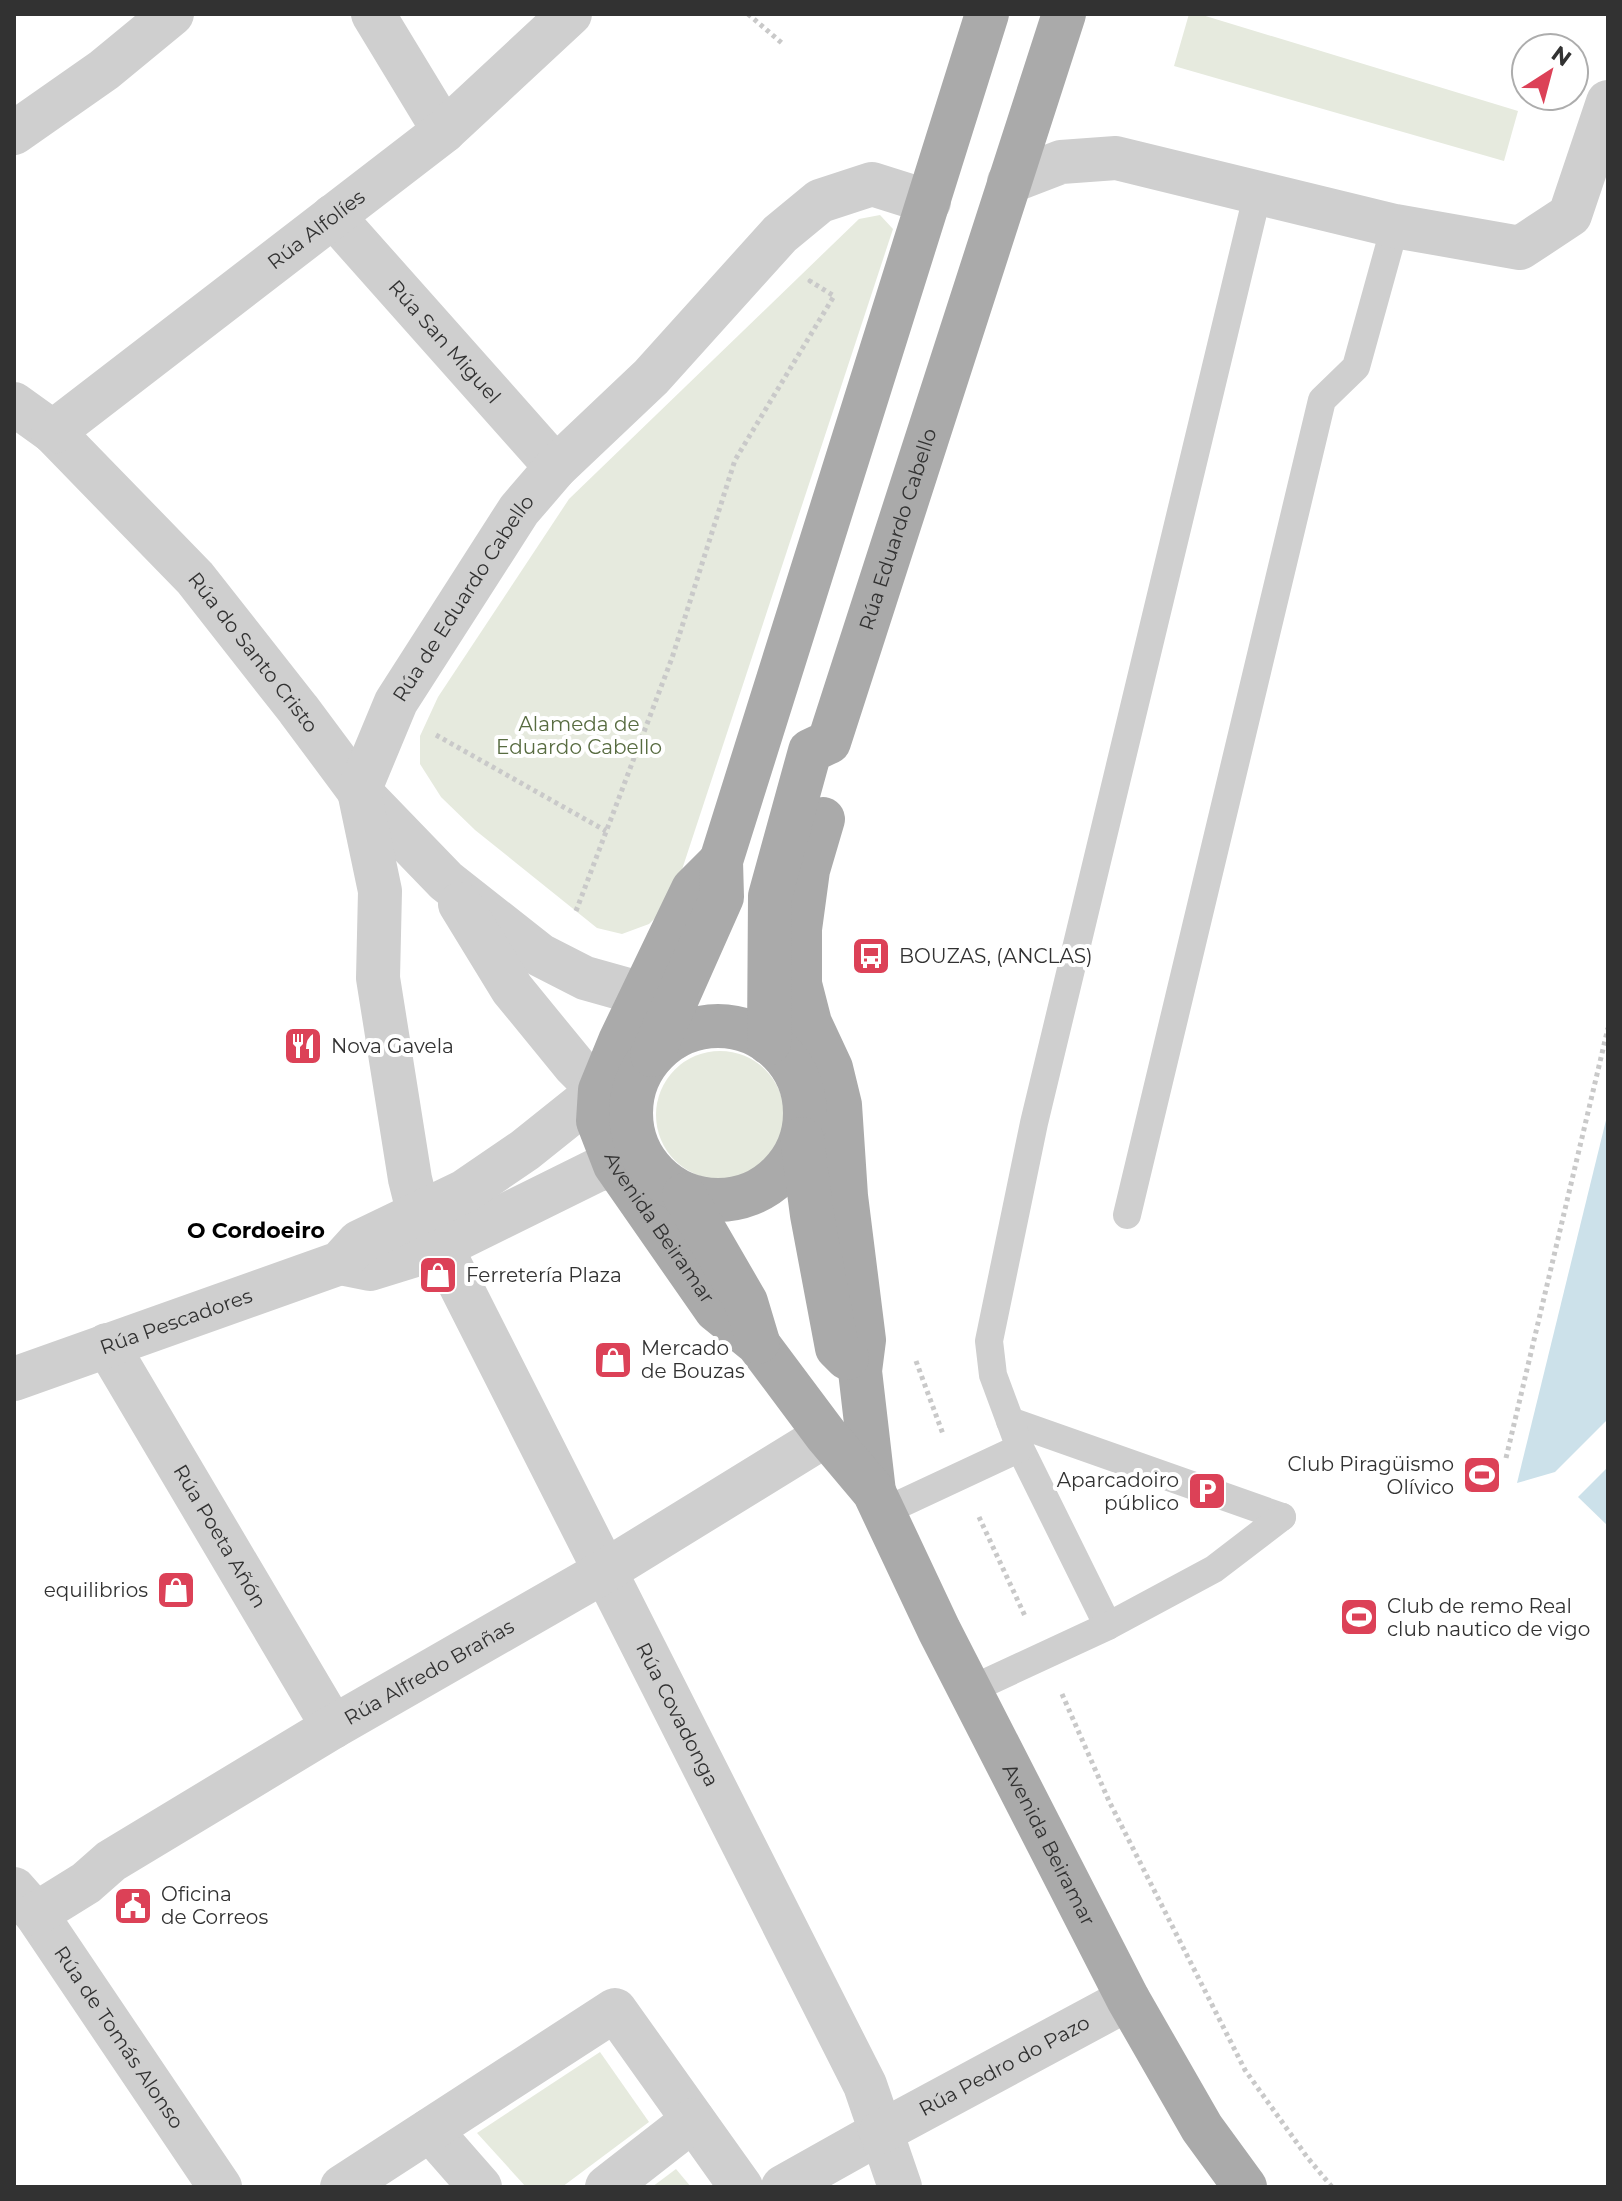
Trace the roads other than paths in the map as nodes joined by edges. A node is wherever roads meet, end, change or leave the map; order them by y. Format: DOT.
graph roads {
  1 [pos="172,14"];
  2 [pos="373,14"];
  3 [pos="570,14"];
  4 [pos="987,14"];
  5 [pos="1064,14"];
  6 [pos="1608,102"];
  7 [pos="444,131"];
  8 [pos="14,133"];
  9 [pos="1009,182"];
  10 [pos="1258,192"];
  11 [pos="929,202"];
  12 [pos="333,216"];
  13 [pos="1395,226"];
  14 [pos="14,404"];
  15 [pos="53,432"];
  16 [pos="556,467"];
  17 [pos="829,742"];
  18 [pos="359,791"];
  19 [pos="446,881"];
  20 [pos="659,999"];
  21 [pos="729,1026"];
  22 [pos="769,1043"];
  23 [pos="652,1055"];
  24 [pos="600,1090"];
  25 [pos="630,1121"];
  26 [pos="802,1139"];
  27 [pos="650,1177"];
  28 [pos="1127,1215"];
  29 [pos="430,1231"];
  30 [pos="758,1344"];
  31 [pos="107,1345"];
  32 [pos="860,1371"];
  33 [pos="14,1379"];
  34 [pos="1010,1421"];
  35 [pos="826,1435"];
  36 [pos="1020,1448"];
  37 [pos="879,1502"];
  38 [pos="605,1571"];
  39 [pos="1108,1626"];
  40 [pos="970,1690"];
  41 [pos="333,1727"];
  42 [pos="25,1902"];
  43 [pos="1128,1999"];
  44 [pos="693,2120"];
  45 [pos="430,2130"];
  46 [pos="881,2132"];
  47 [pos="220,2187"];
  48 [pos="342,2187"];
  49 [pos="480,2187"];
  50 [pos="607,2187"];
  51 [pos="741,2187"];
  52 [pos="783,2187"];
  53 [pos="900,2187"];
  54 [pos="1245,2187"];
  1 -- 8 [label="street"];
  2 -- 7 [label="street"];
  3 -- 7 [label="street, Rúa Alfolíes"];
  4 -- 11 [label="main road"];
  5 -- 9 [label="main road, Rúa Eduardo Cabello"];
  6 -- 13 [label="street"];
  7 -- 12 [label="street, Rúa Alfolíes"];
  9 -- 10 [label="street"];
  9 -- 17 [label="main road, Rúa Eduardo Cabello"];
  10 -- 13 [label="street"];
  10 -- 34 [label="lane"];
  11 -- 16 [label="street, Rúa de Eduardo Cabello"];
  11 -- 20 [label="main road"];
  12 -- 15 [label="street, Rúa Alfolíes"];
  12 -- 16 [label="street, Rúa San Miguel"];
  13 -- 28 [label="lane"];
  14 -- 15 [label="street, Rúa do Santo Cristo"];
  15 -- 18 [label="street, Rúa do Santo Cristo"];
  16 -- 18 [label="street, Rúa de Eduardo Cabello"];
  17 -- 22 [label="main road, Rúa Eduardo Cabello"];
  17 -- 32 [label="main road, Avenida Beiramar"];
  18 -- 19 [label="street, Rúa do Santo Cristo"];
  18 -- 29 [label="street"];
  19 -- 20 [label="street, Rúa do Santo Cristo"];
  19 -- 24 [label="street, Rúa do Santo Cristo"];
  20 -- 21 [label="main road, Rúa do Santo Cristo"];
  20 -- 23 [label="main road"];
  20 -- 24 [label="main road"];
  21 -- 22 [label="main road"];
  21 -- 23 [label="main road"];
  22 -- 26 [label="main road"];
  23 -- 25 [label="main road"];
  24 -- 25 [label="street, Rúa do Santo Cristo"];
  24 -- 27 [label="main road, Avenida Beiramar"];
  24 -- 29 [label="street, Rúa Pescadores"];
  25 -- 27 [label="main road"];
  26 -- 27 [label="main road"];
  26 -- 32 [label="main road"];
  27 -- 29 [label="street, Rúa Pescadores"];
  27 -- 30 [label="main road, Avenida Beiramar"];
  27 -- 30 [label="main road, Avenida Beiramar"];
  29 -- 31 [label="street, Rúa Pescadores"];
  29 -- 38 [label="street, Rúa Covadonga"];
  30 -- 35 [label="main road, Avenida Beiramar"];
  31 -- 33 [label="street, Rúa Pescadores"];
  31 -- 41 [label="street, Rúa Poeta Añón"];
  32 -- 37 [label="main road, Avenida Beiramar"];
  34 -- 36 [label="lane"];
  34 -- 39 [label="lane"];
  35 -- 37 [label="main road, Avenida Beiramar"];
  35 -- 38 [label="street, Rúa Alfredo Brañas"];
  36 -- 37 [label="lane"];
  36 -- 39 [label="lane"];
  37 -- 40 [label="main road, Avenida Beiramar"];
  38 -- 41 [label="street, Rúa Alfredo Brañas"];
  38 -- 46 [label="street, Rúa Covadonga"];
  39 -- 40 [label="lane"];
  40 -- 43 [label="main road, Avenida Beiramar"];
  41 -- 42 [label="street, Rúa Alfredo Brañas"];
  42 -- 47 [label="street, Rúa de Tomás Alonso"];
  43 -- 46 [label="street, Rúa Pedro do Pazo"];
  43 -- 54 [label="main road, Avenida Beiramar"];
  44 -- 45 [label="street"];
  44 -- 50 [label="street"];
  44 -- 51 [label="street"];
  45 -- 48 [label="street"];
  45 -- 49 [label="street"];
  46 -- 52 [label="street, Rúa Pedro do Pazo"];
  46 -- 53 [label="street, Rúa Covadonga"];
}
